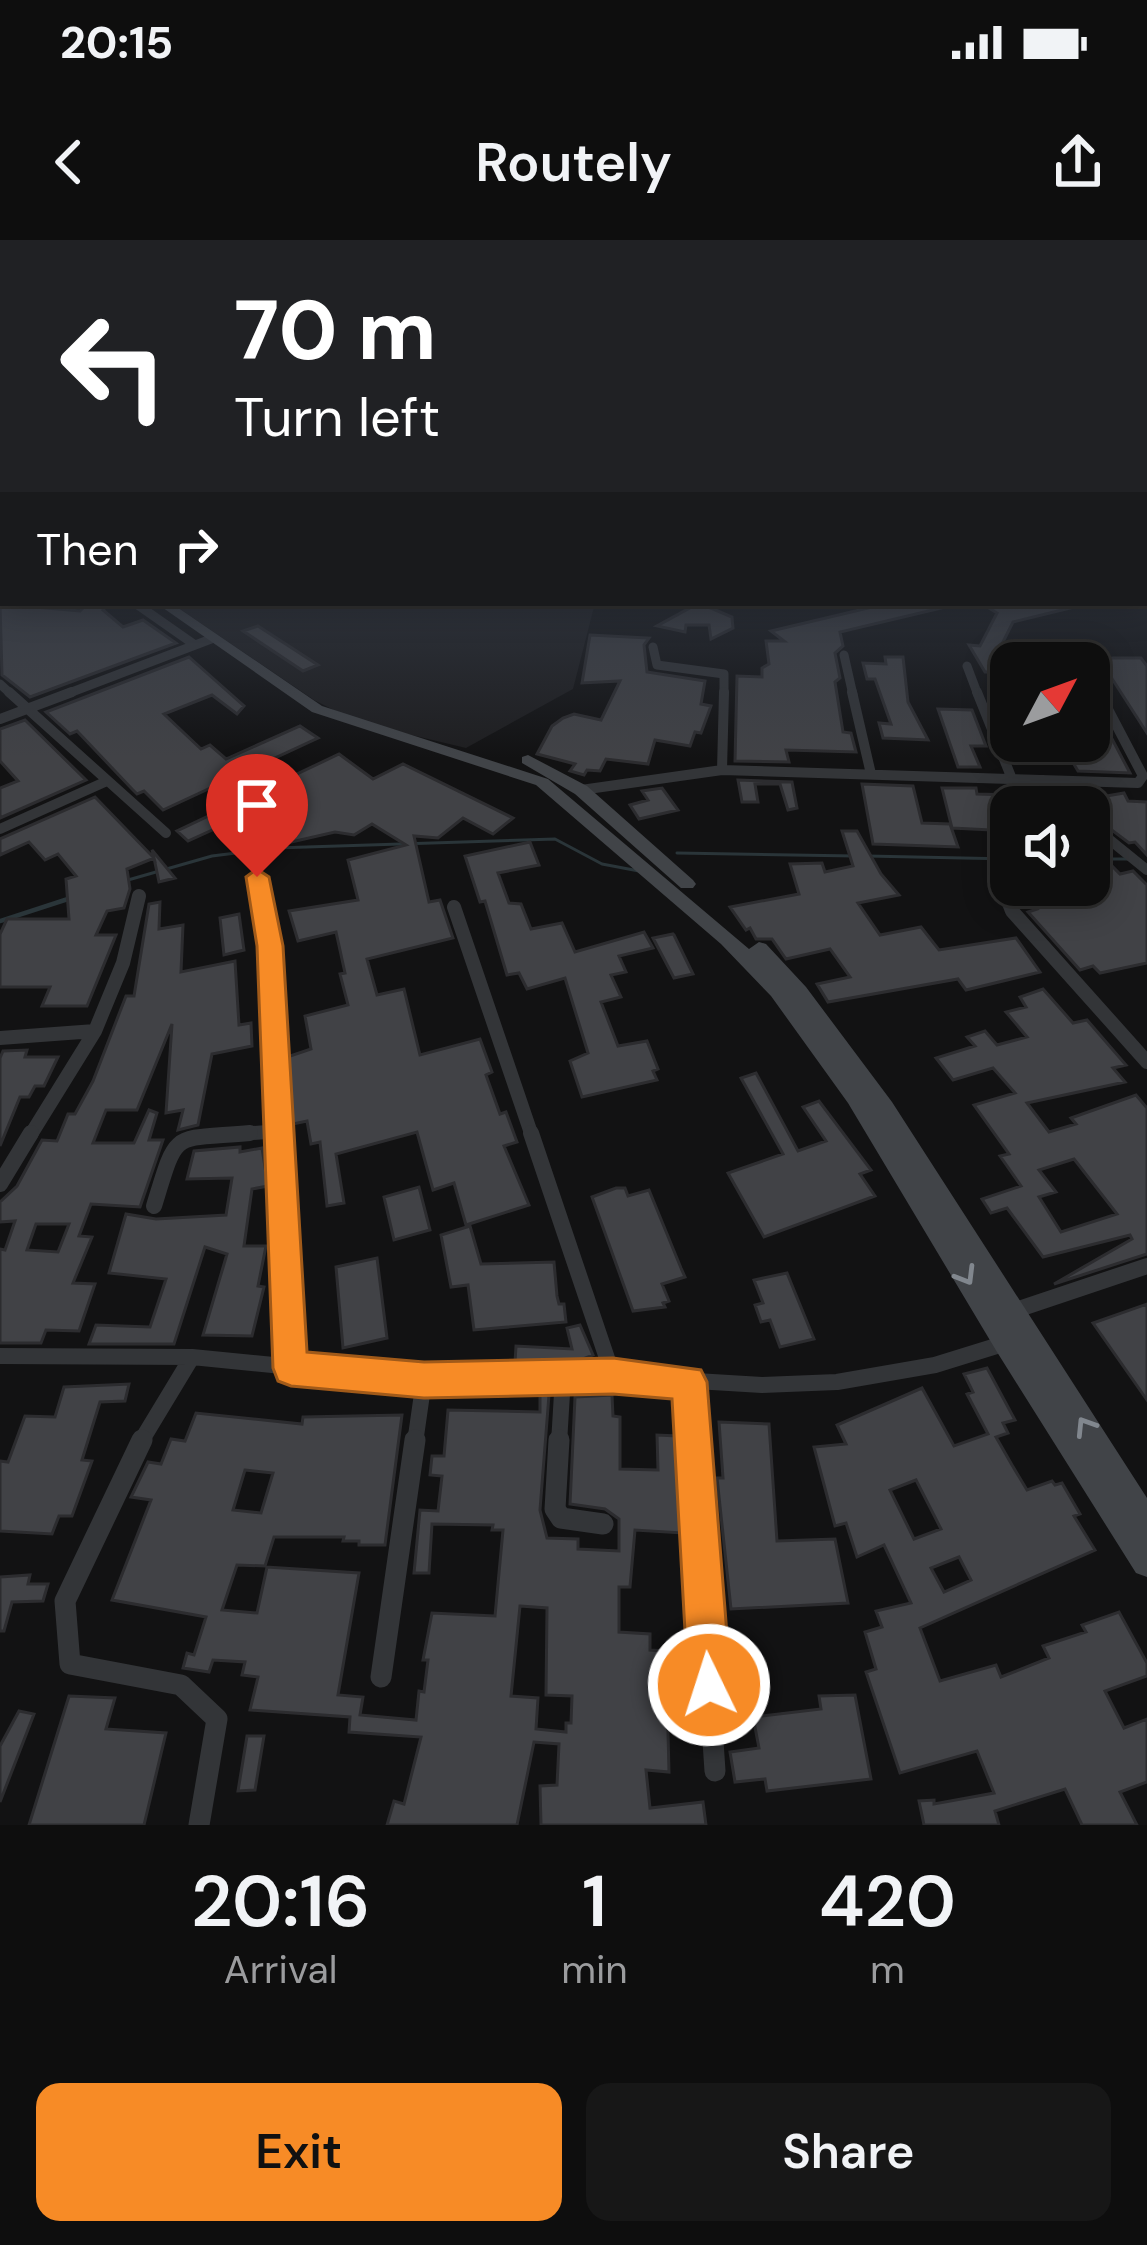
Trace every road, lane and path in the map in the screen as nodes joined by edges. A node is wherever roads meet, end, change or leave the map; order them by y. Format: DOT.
graph roads {
  1 [pos="147,610"];
  2 [pos="169,610"];
  3 [pos="187,610"];
  4 [pos="203,642"];
  5 [pos="653,647"];
  6 [pos="844,655"];
  7 [pos="967,666"];
  8 [pos="0,684"];
  9 [pos="27,709"];
  10 [pos="1110,715"];
  11 [pos="0,719"];
  12 [pos="722,770"];
  13 [pos="871,774"];
  14 [pos="1012,779"];
  15 [pos="1043,780"];
  16 [pos="107,781"];
  17 [pos="1049,786"];
  18 [pos="581,790"];
  19 [pos="0,830"];
  20 [pos="166,833"];
  21 [pos="1110,840"];
  22 [pos="1144,868"];
  23 [pos="257,877"];
  24 [pos="139,896"];
  25 [pos="1010,906"];
  26 [pos="454,907"];
  27 [pos="95,1031"];
  28 [pos="0,1038"];
  29 [pos="1147,1062"];
  30 [pos="280,1131"];
  31 [pos="0,1184"];
  32 [pos="154,1206"];
  33 [pos="1147,1266"];
  34 [pos="1013,1312"];
  35 [pos="1006,1343"];
  36 [pos="0,1356"];
  37 [pos="192,1357"];
  38 [pos="291,1368"];
  39 [pos="613,1376"];
  40 [pos="563,1377"];
  41 [pos="424,1380"];
  42 [pos="689,1382"];
  43 [pos="603,1524"];
  44 [pos="1147,1525"];
  45 [pos="1147,1562"];
  46 [pos="381,1677"];
  47 [pos="715,1772"];
  48 [pos="199,1825"];
  1 -- 4 [label="street"];
  2 -- 4 [label="main road"];
  3 -- 18 [label="main road"];
  4 -- 9 [label="street"];
  4 -- 35 [label="main road, one-way"];
  5 -- 12 [label="street"];
  6 -- 13 [label="street"];
  7 -- 14 [label="street"];
  8 -- 9 [label="street"];
  9 -- 11 [label="street"];
  9 -- 16 [label="street"];
  10 -- 15 [label="street"];
  12 -- 13 [label="street"];
  12 -- 18 [label="street"];
  13 -- 14 [label="street"];
  14 -- 15 [label="street"];
  15 -- 17 [label="street"];
  16 -- 19 [label="street"];
  16 -- 20 [label="street"];
  18 -- 34 [label="main road"];
  21 -- 22 [label="street"];
  23 -- 30 [label="street"];
  24 -- 27 [label="street"];
  25 -- 29 [label="street"];
  26 -- 39 [label="street"];
  27 -- 28 [label="street"];
  27 -- 31 [label="street"];
  30 -- 32 [label="street"];
  30 -- 38 [label="street"];
  33 -- 34 [label="street"];
  44 -- 34 [label="main road, one-way"];
  35 -- 42 [label="street"];
  35 -- 45 [label="main road"];
  36 -- 37 [label="street"];
  37 -- 38 [label="street"];
  37 -- 48 [label="street"];
  38 -- 41 [label="street"];
  39 -- 40 [label="street"];
  39 -- 42 [label="street"];
  40 -- 41 [label="street"];
  40 -- 43 [label="street"];
  41 -- 46 [label="street"];
  42 -- 47 [label="street"];
}
